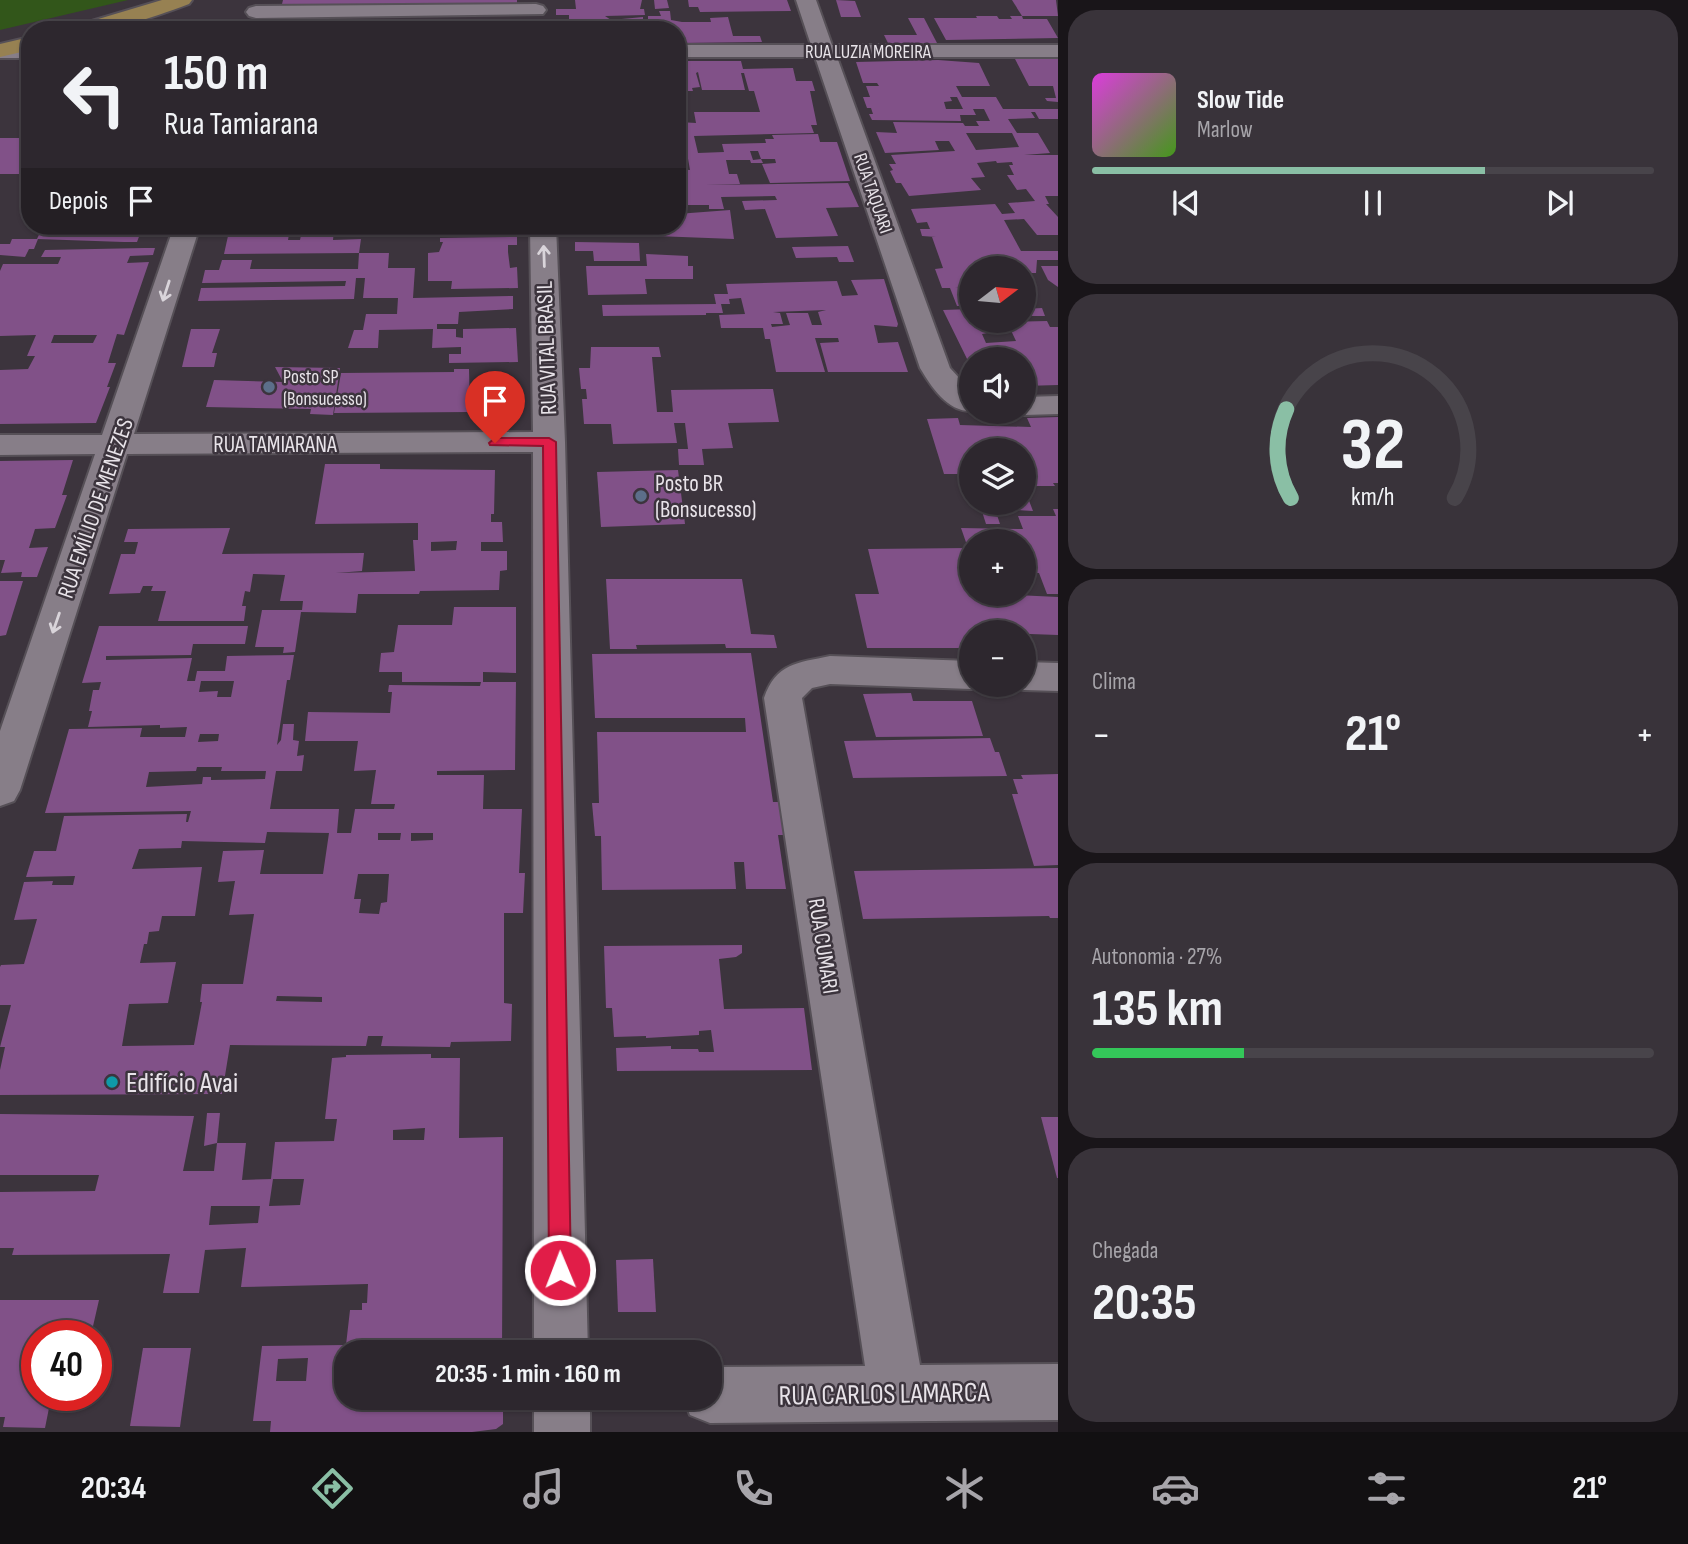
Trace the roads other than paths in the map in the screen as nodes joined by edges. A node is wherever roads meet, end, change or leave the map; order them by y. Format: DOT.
graph roads {
  1 [pos="182,0"];
  2 [pos="806,0"];
  3 [pos="536,13"];
  4 [pos="255,14"];
  5 [pos="116,21"];
  6 [pos="21,45"];
  7 [pos="0,51"];
  8 [pos="686,51"];
  9 [pos="825,51"];
  10 [pos="1058,51"];
  11 [pos="21,52"];
  12 [pos="184,235"];
  13 [pos="543,235"];
  14 [pos="959,397"];
  15 [pos="1058,405"];
  16 [pos="1036,406"];
  17 [pos="549,442"];
  18 [pos="0,445"];
  19 [pos="117,445"];
  20 [pos="959,675"];
  21 [pos="1036,676"];
  22 [pos="1058,677"];
  23 [pos="0,790"];
  24 [pos="561,1340"];
  25 [pos="897,1392"];
  26 [pos="1058,1392"];
  27 [pos="722,1395"];
  28 [pos="562,1410"];
  29 [pos="562,1432"];
  1 -- 5 [label="main road"];
  2 -- 9 [label="street, RUA TAQUARI"];
  3 -- 4 [label="street"];
  6 -- 7 [label="main road"];
  7 -- 11 [label="street"];
  8 -- 9 [label="street, RUA LUZIA MOREIRA"];
  9 -- 10 [label="street, RUA LUZIA MOREIRA"];
  9 -- 14 [label="street, RUA TAQUARI"];
  12 -- 19 [label="street, RUA EMÍLIO DE MENEZES, one-way"];
  17 -- 13 [label="street, RUA VITAL BRASIL, one-way"];
  15 -- 16 [label="street"];
  17 -- 19 [label="street, RUA TAMIARANA"];
  17 -- 24 [label="street, RUA VITAL BRASIL"];
  18 -- 19 [label="street, RUA TAMIARANA"];
  19 -- 23 [label="street, RUA EMÍLIO DE MENEZES, one-way"];
  20 -- 25 [label="street, RUA CUMARI"];
  21 -- 22 [label="street"];
  25 -- 26 [label="street, RUA CARLOS LAMARCA"];
  25 -- 27 [label="street, RUA CARLOS LAMARCA"];
  28 -- 29 [label="street"];
}
